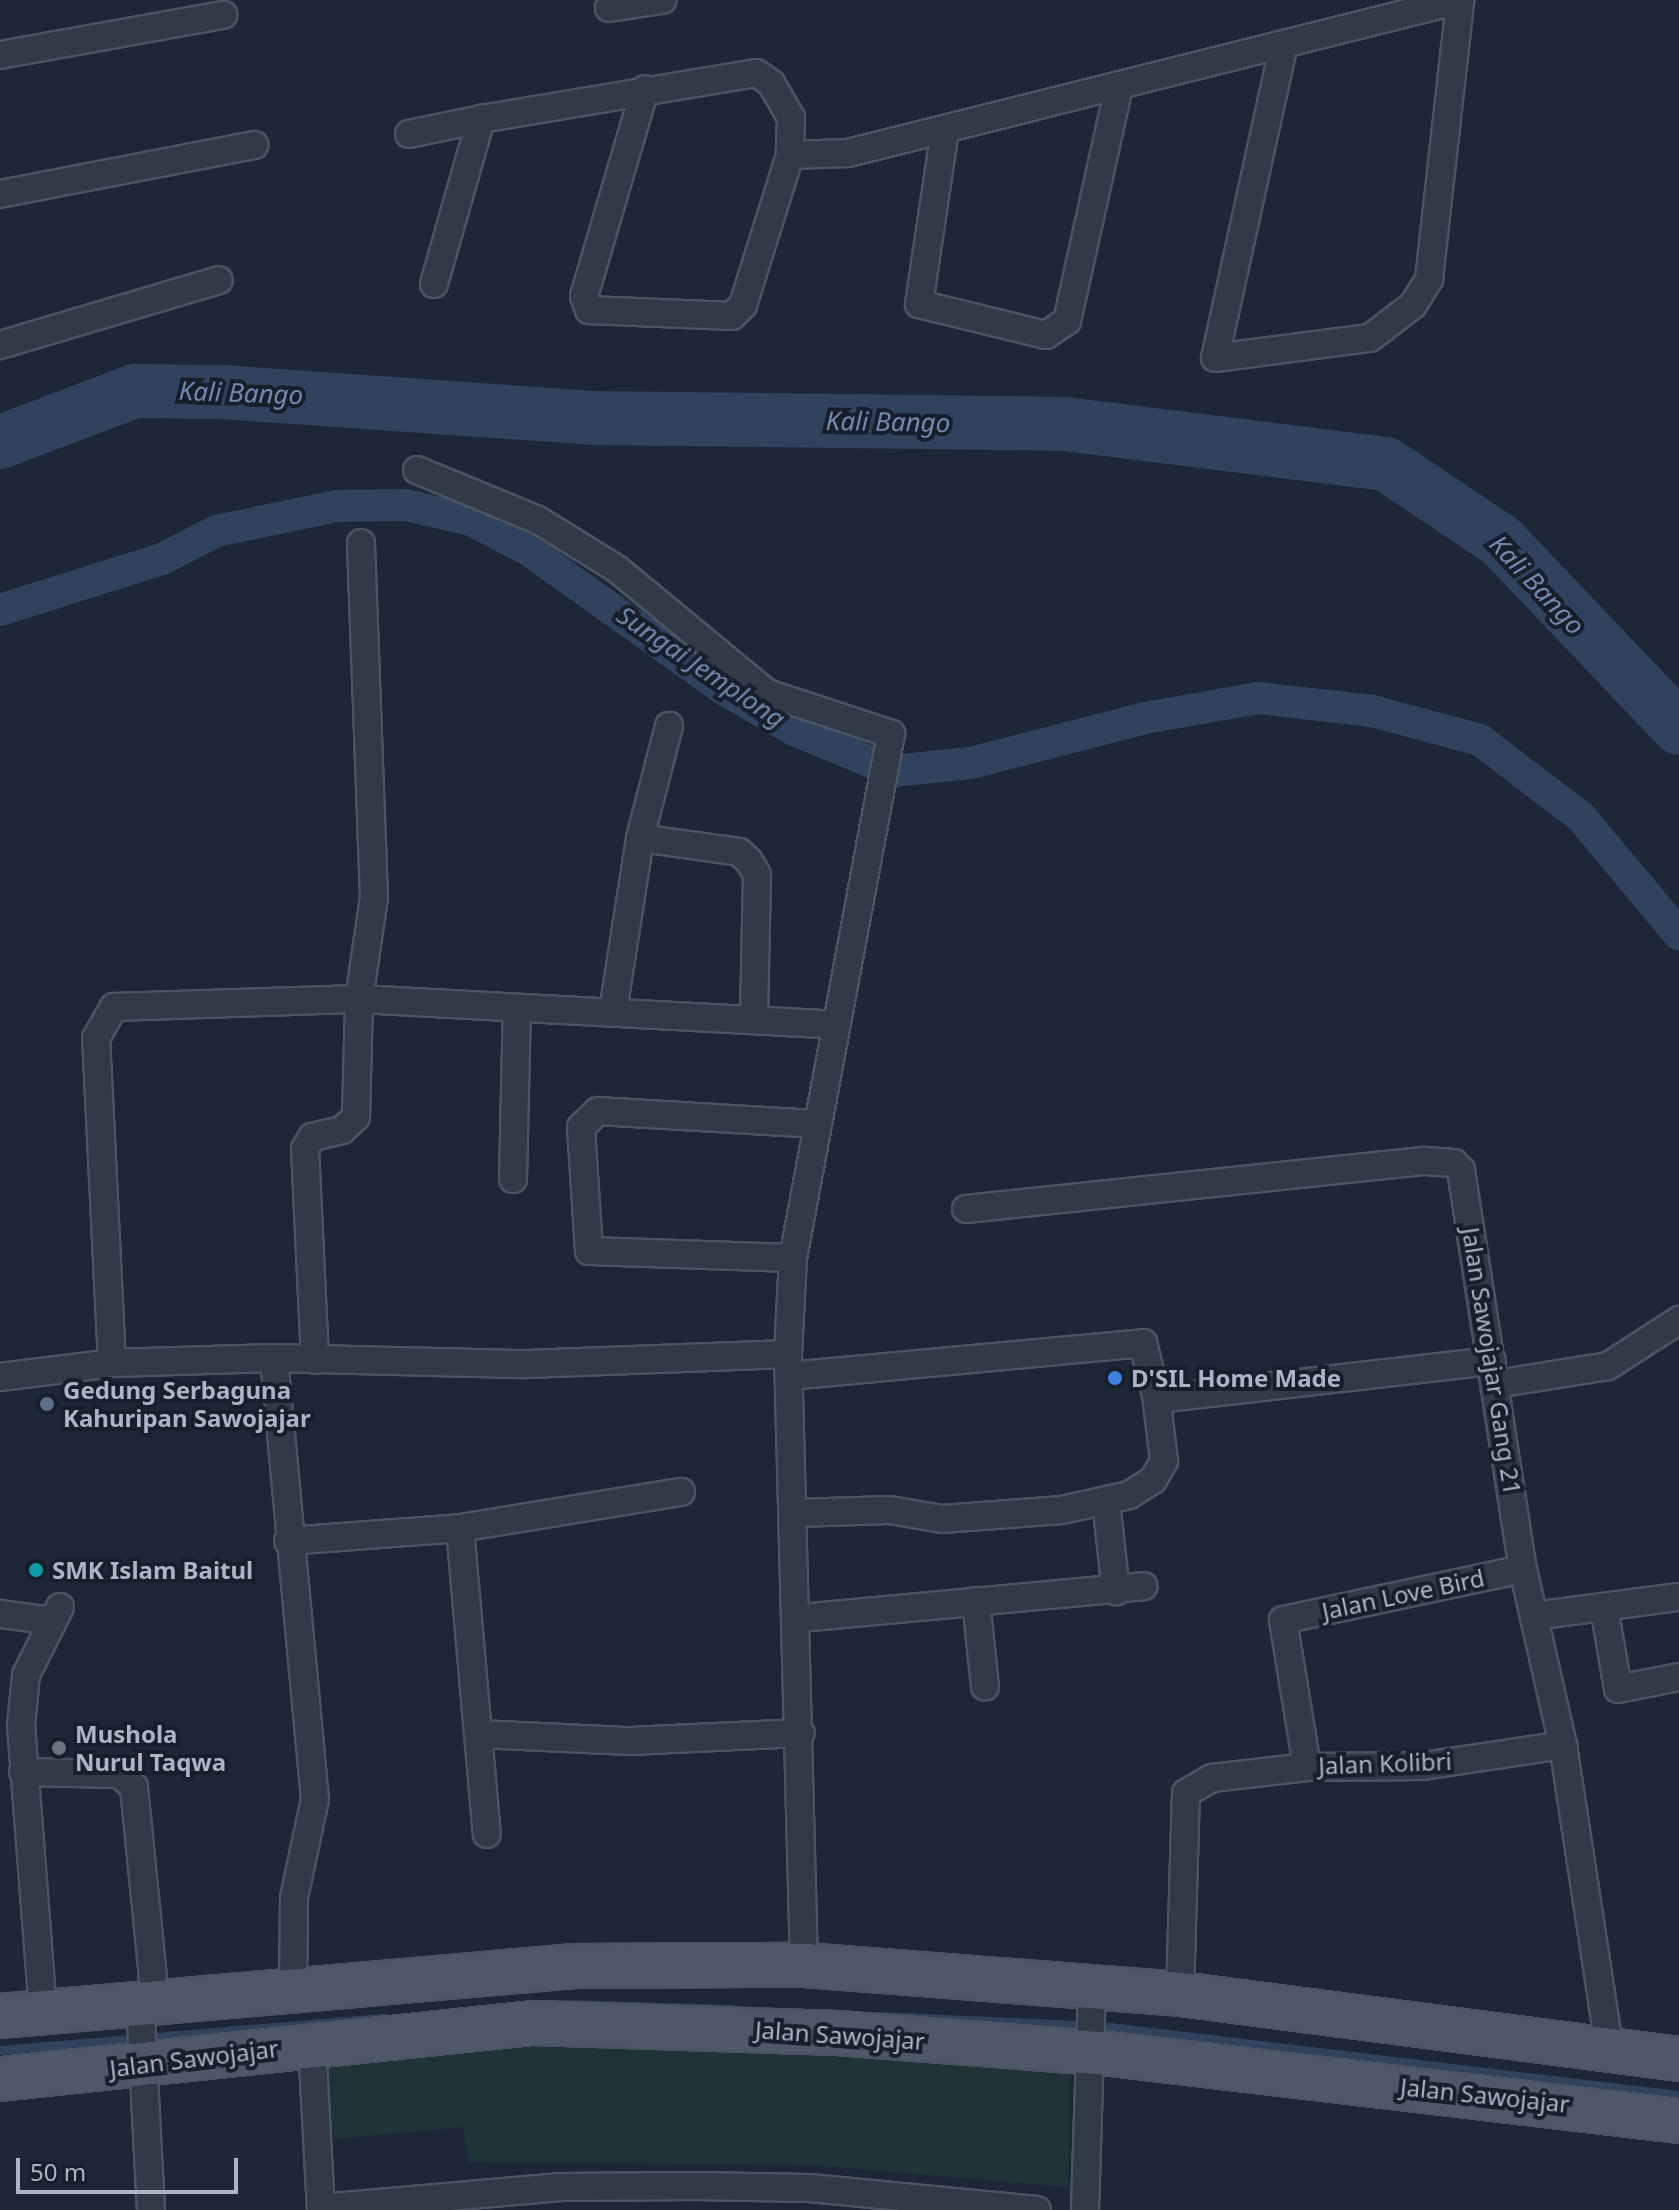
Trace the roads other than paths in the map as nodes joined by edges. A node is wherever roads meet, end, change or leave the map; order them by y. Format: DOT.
graph roads {
  1 [pos="662,0"];
  2 [pos="1460,1"];
  3 [pos="609,8"];
  4 [pos="223,15"];
  5 [pos="1284,44"];
  6 [pos="0,55"];
  7 [pos="1119,86"];
  8 [pos="645,89"];
  9 [pos="481,119"];
  10 [pos="945,130"];
  11 [pos="409,134"];
  12 [pos="254,145"];
  13 [pos="790,155"];
  14 [pos="0,194"];
  15 [pos="219,280"];
  16 [pos="434,284"];
  17 [pos="0,345"];
  18 [pos="417,470"];
  19 [pos="361,543"];
  20 [pos="669,726"];
  21 [pos="640,838"];
  22 [pos="359,999"];
  23 [pos="517,1008"];
  24 [pos="613,1011"];
  25 [pos="754,1018"];
  26 [pos="836,1025"];
  27 [pos="815,1124"];
  28 [pos="513,1179"];
  29 [pos="966,1209"];
  30 [pos="793,1258"];
  31 [pos="1679,1320"];
  32 [pos="274,1358"];
  33 [pos="315,1360"];
  34 [pos="112,1363"];
  35 [pos="788,1365"];
  36 [pos="1494,1372"];
  37 [pos="0,1377"];
  38 [pos="1156,1395"];
  39 [pos="681,1492"];
  40 [pos="1106,1501"];
  41 [pos="796,1513"];
  42 [pos="460,1528"];
  43 [pos="288,1541"];
  44 [pos="1523,1569"];
  45 [pos="1144,1586"];
  46 [pos="1116,1591"];
  47 [pos="1679,1597"];
  48 [pos="976,1601"];
  49 [pos="1604,1607"];
  50 [pos="0,1614"];
  51 [pos="1534,1616"];
  52 [pos="800,1618"];
  53 [pos="1283,1620"];
  54 [pos="1679,1677"];
  55 [pos="985,1687"];
  56 [pos="801,1733"];
  57 [pos="479,1734"];
  58 [pos="1563,1745"];
  59 [pos="1307,1767"];
  60 [pos="23,1772"];
  61 [pos="487,1834"];
  62 [pos="804,1965"];
  63 [pos="293,1988"];
  64 [pos="1180,1994"];
  65 [pos="147,2010"];
  66 [pos="43,2011"];
  67 [pos="376,2012"];
  68 [pos="0,2016"];
  69 [pos="1090,2022"];
  70 [pos="312,2044"];
  71 [pos="1609,2045"];
  72 [pos="143,2059"];
  73 [pos="1679,2059"];
  74 [pos="0,2079"];
  75 [pos="1679,2121"];
  76 [pos="321,2209"];
  77 [pos="151,2210"];
  78 [pos="1037,2210"];
  79 [pos="1085,2210"];
  1 -- 3 [label="street"];
  2 -- 5 [label="street"];
  2 -- 5 [label="street"];
  4 -- 6 [label="street"];
  5 -- 7 [label="street"];
  7 -- 10 [label="street"];
  7 -- 10 [label="street"];
  8 -- 9 [label="street"];
  8 -- 13 [label="street"];
  8 -- 13 [label="street"];
  9 -- 11 [label="street"];
  9 -- 16 [label="street"];
  10 -- 13 [label="street"];
  12 -- 14 [label="street"];
  15 -- 17 [label="street"];
  18 -- 26 [label="street"];
  19 -- 22 [label="street"];
  20 -- 21 [label="street"];
  21 -- 24 [label="street"];
  21 -- 25 [label="street"];
  22 -- 23 [label="street"];
  22 -- 33 [label="street"];
  22 -- 34 [label="street"];
  23 -- 24 [label="street"];
  23 -- 28 [label="street"];
  24 -- 25 [label="street"];
  25 -- 26 [label="street"];
  26 -- 27 [label="street"];
  27 -- 30 [label="street"];
  27 -- 30 [label="street"];
  29 -- 36 [label="street, Jalan Sawojajar Gang 21"];
  30 -- 35 [label="street"];
  31 -- 36 [label="street"];
  32 -- 33 [label="street"];
  32 -- 34 [label="street"];
  32 -- 43 [label="street"];
  33 -- 35 [label="street"];
  34 -- 37 [label="street"];
  35 -- 38 [label="street"];
  35 -- 41 [label="street"];
  36 -- 38 [label="street"];
  36 -- 44 [label="street, Jalan Sawojajar Gang 21"];
  38 -- 40 [label="street"];
  39 -- 42 [label="street"];
  40 -- 41 [label="street"];
  40 -- 46 [label="street"];
  41 -- 52 [label="street"];
  42 -- 43 [label="street"];
  42 -- 57 [label="street"];
  43 -- 63 [label="street"];
  44 -- 51 [label="street, Jalan Sawojajar Gang 21"];
  44 -- 53 [label="street, Jalan Love Bird"];
  45 -- 46 [label="street"];
  46 -- 48 [label="street"];
  47 -- 49 [label="street"];
  48 -- 52 [label="street"];
  48 -- 55 [label="street"];
  49 -- 51 [label="street"];
  49 -- 54 [label="street"];
  50 -- 60 [label="street"];
  51 -- 58 [label="street, Jalan Sawojajar Gang 21"];
  52 -- 56 [label="street"];
  53 -- 59 [label="street, Jalan Kolibri"];
  56 -- 57 [label="street"];
  56 -- 62 [label="street"];
  57 -- 61 [label="street"];
  58 -- 59 [label="street, Jalan Kolibri"];
  58 -- 71 [label="street, Jalan Sawojajar Gang 21"];
  59 -- 64 [label="street"];
  60 -- 65 [label="street"];
  60 -- 66 [label="street"];
  62 -- 67 [label="main road, Jalan Sawojajar"];
  62 -- 69 [label="main road, Jalan Sawojajar"];
  63 -- 65 [label="main road, Jalan Sawojajar"];
  63 -- 67 [label="main road, Jalan Sawojajar"];
  64 -- 69 [label="main road, Jalan Sawojajar"];
  64 -- 71 [label="main road, Jalan Sawojajar"];
  65 -- 66 [label="main road, Jalan Sawojajar"];
  65 -- 72 [label="street"];
  66 -- 68 [label="main road, Jalan Sawojajar"];
  67 -- 69 [label="main road, Jalan Sawojajar"];
  67 -- 70 [label="main road, Jalan Sawojajar"];
  69 -- 75 [label="main road, Jalan Sawojajar"];
  69 -- 79 [label="street"];
  70 -- 72 [label="main road, Jalan Sawojajar"];
  70 -- 76 [label="street"];
  71 -- 73 [label="main road, Jalan Sawojajar"];
  72 -- 74 [label="main road, Jalan Sawojajar"];
  72 -- 77 [label="street"];
  76 -- 78 [label="street"];
}
